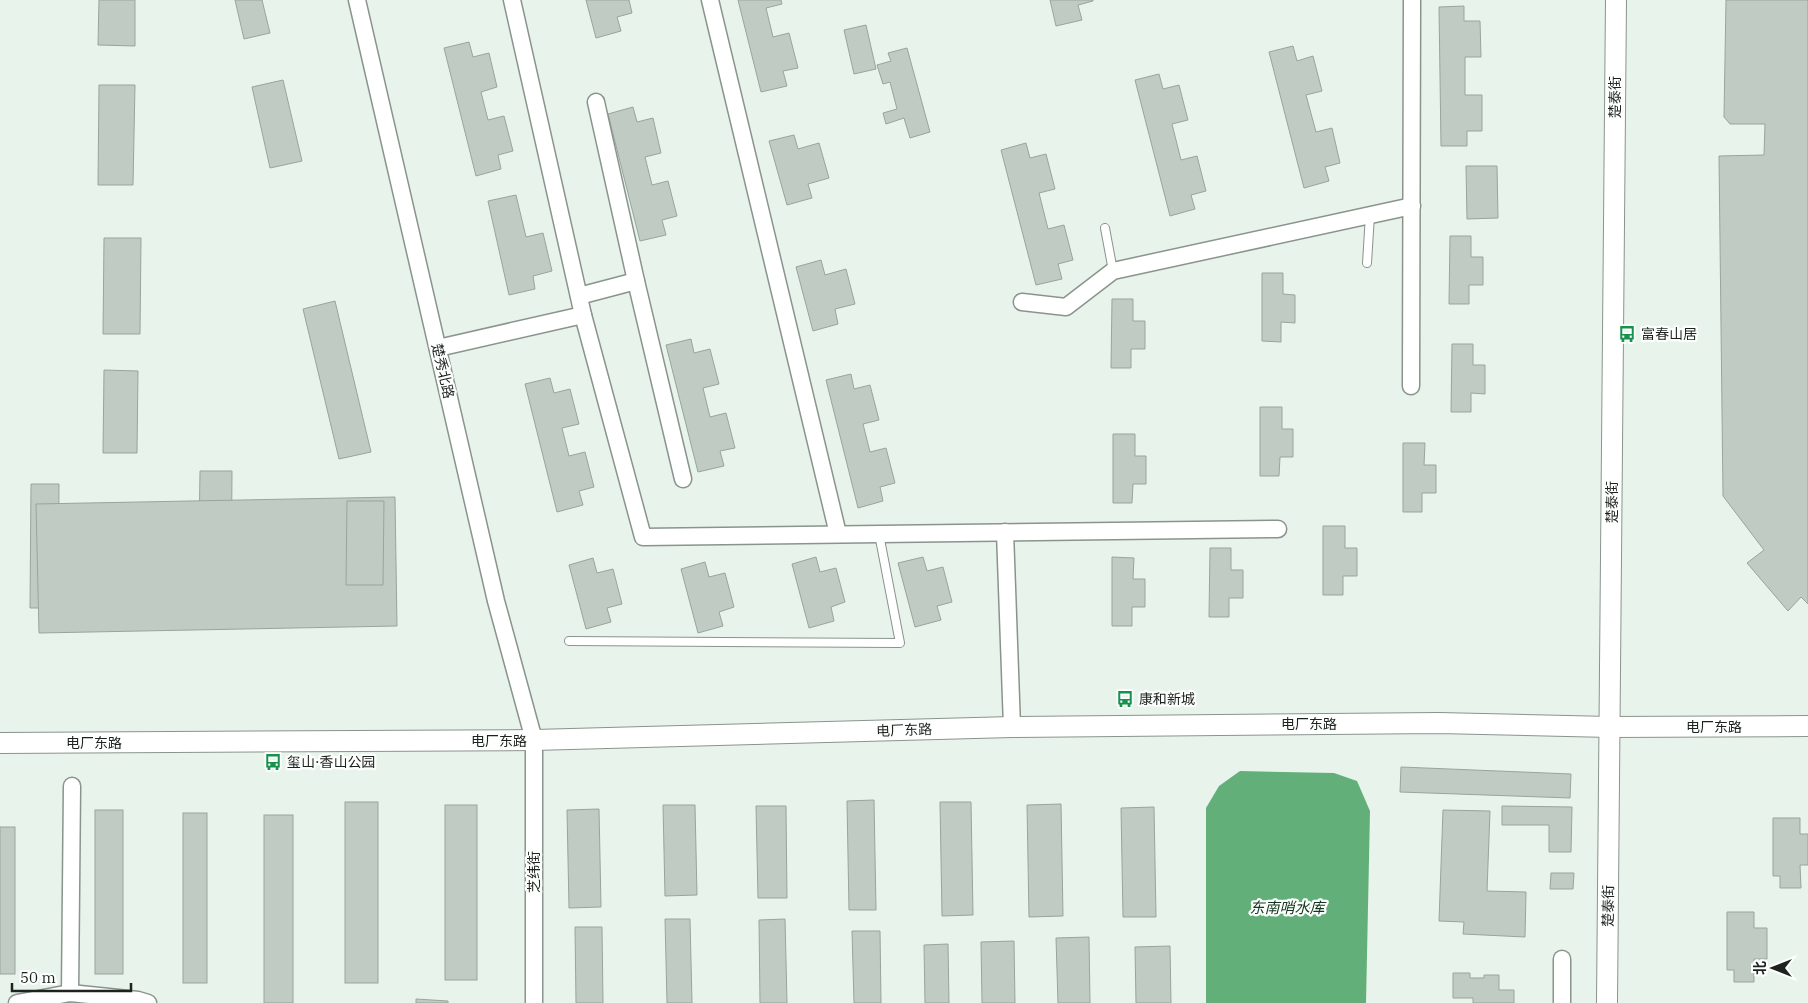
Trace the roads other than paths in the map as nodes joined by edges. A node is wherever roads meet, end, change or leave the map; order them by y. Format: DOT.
graph roads {
  1 [pos="357,0"];
  2 [pos="512,0"];
  3 [pos="710,0"];
  4 [pos="1412,0"];
  5 [pos="1616,0"];
  6 [pos="596,102"];
  7 [pos="1412,206"];
  8 [pos="1370,215"];
  9 [pos="1105,228"];
  10 [pos="1367,263"];
  11 [pos="1113,271"];
  12 [pos="636,281"];
  13 [pos="579,296"];
  14 [pos="1022,302"];
  15 [pos="583,315"];
  16 [pos="438,348"];
  17 [pos="1411,386"];
  18 [pos="683,479"];
  19 [pos="1278,529"];
  20 [pos="1006,532"];
  21 [pos="838,534"];
  22 [pos="879,534"];
  23 [pos="570,641"];
  24 [pos="1808,726"];
  25 [pos="1012,727"];
  26 [pos="1610,727"];
  27 [pos="534,740"];
  28 [pos="0,743"];
  29 [pos="72,786"];
  30 [pos="1562,959"];
  31 [pos="70,993"];
  32 [pos="17,1003"];
  33 [pos="148,1003"];
  34 [pos="534,1003"];
  35 [pos="1562,1003"];
  36 [pos="1607,1003"];
  1 -- 16 [label="street, 楚秀北路"];
  2 -- 13 [label="street"];
  3 -- 21 [label="street"];
  4 -- 7 [label="street"];
  5 -- 26 [label="street, 楚泰街"];
  6 -- 12 [label="street"];
  7 -- 8 [label="street"];
  7 -- 17 [label="street"];
  8 -- 10 [label="lane"];
  8 -- 11 [label="street"];
  9 -- 11 [label="lane"];
  11 -- 14 [label="street"];
  12 -- 13 [label="street"];
  12 -- 18 [label="street"];
  13 -- 15 [label="street"];
  15 -- 16 [label="street"];
  15 -- 21 [label="street"];
  16 -- 27 [label="street, 楚秀北路"];
  19 -- 20 [label="street"];
  20 -- 22 [label="street"];
  20 -- 25 [label="street"];
  21 -- 22 [label="street"];
  22 -- 23 [label="lane"];
  24 -- 26 [label="street, 电厂东路"];
  25 -- 26 [label="street, 电厂东路"];
  25 -- 27 [label="street, 电厂东路"];
  26 -- 36 [label="street, 楚泰街"];
  27 -- 28 [label="street, 电厂东路"];
  27 -- 34 [label="street, 芝纬街"];
  29 -- 31 [label="street"];
  30 -- 35 [label="street"];
  31 -- 32 [label="street"];
  31 -- 33 [label="street"];
}
